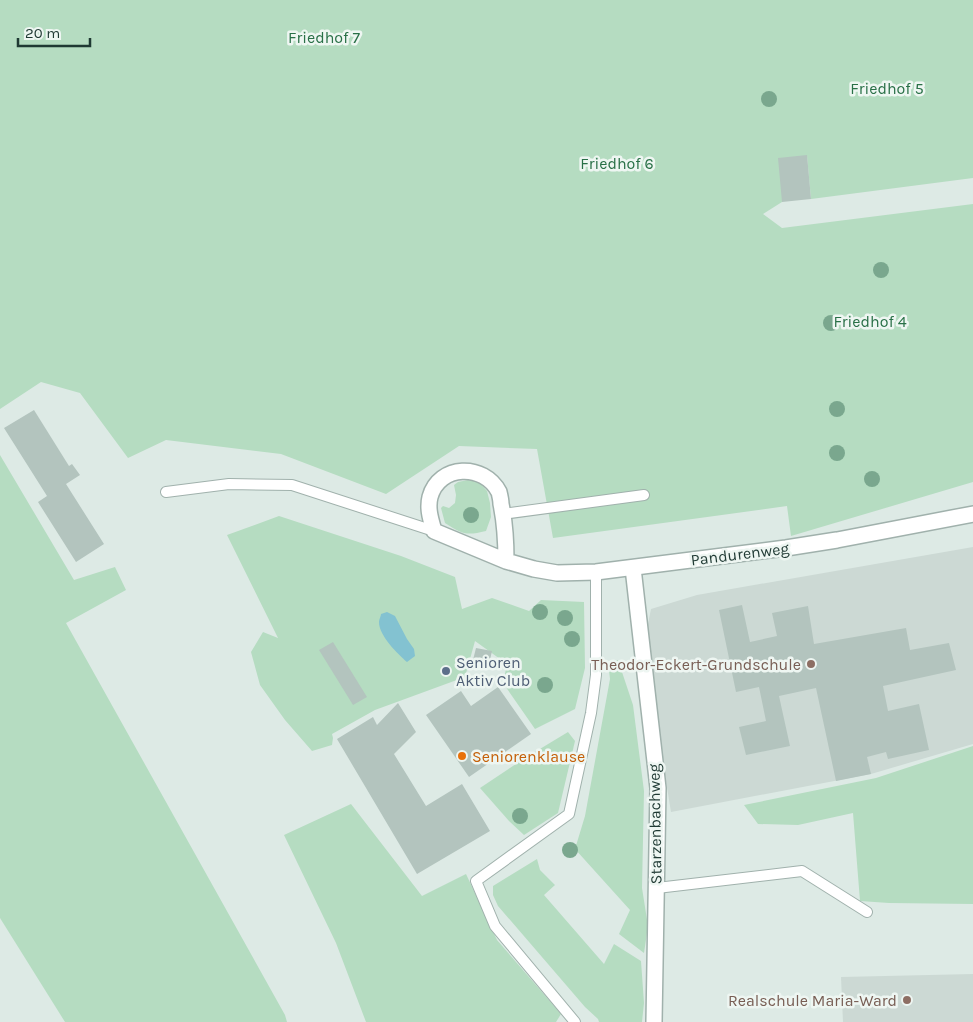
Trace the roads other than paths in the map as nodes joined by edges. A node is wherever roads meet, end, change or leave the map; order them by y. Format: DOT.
graph roads {
  1 [pos="166,492"];
  2 [pos="644,495"];
  3 [pos="503,514"];
  4 [pos="973,514"];
  5 [pos="434,531"];
  6 [pos="506,561"];
  7 [pos="632,568"];
  8 [pos="596,572"];
  9 [pos="657,888"];
  10 [pos="867,912"];
  11 [pos="575,1022"];
  12 [pos="654,1022"];
  1 -- 5 [label="lane, Pandurenweg"];
  2 -- 3 [label="lane"];
  3 -- 5 [label="street"];
  3 -- 6 [label="street"];
  4 -- 7 [label="street, Pandurenweg"];
  5 -- 6 [label="street, Pandurenweg"];
  6 -- 8 [label="street, Pandurenweg"];
  7 -- 8 [label="street, Pandurenweg"];
  7 -- 9 [label="street, Starzenbachweg"];
  8 -- 11 [label="lane"];
  9 -- 10 [label="lane"];
  9 -- 12 [label="street, Starzenbachweg"];
}
